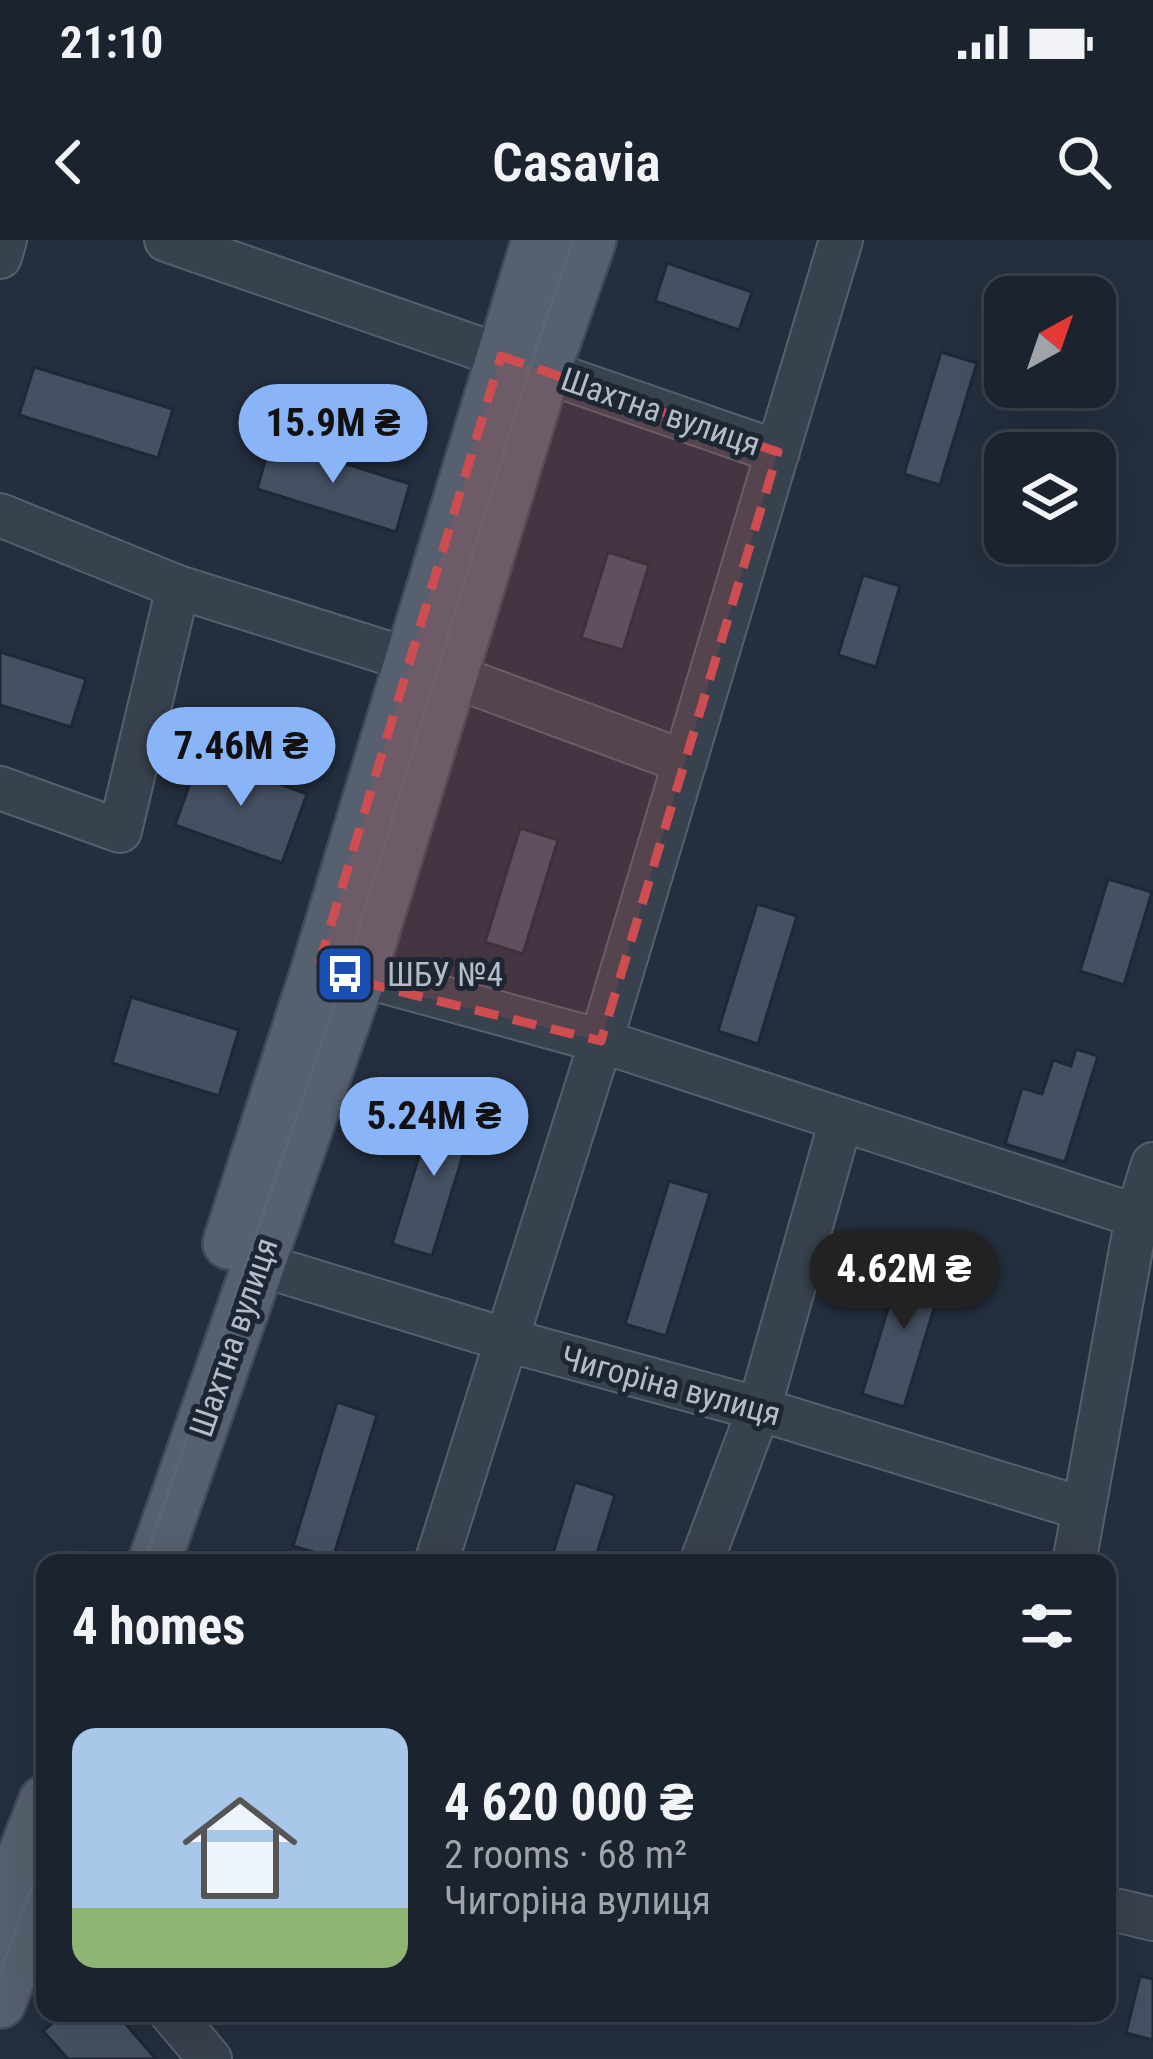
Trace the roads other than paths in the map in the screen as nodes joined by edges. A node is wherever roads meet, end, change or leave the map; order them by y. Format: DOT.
graph roads {
  1 [pos="4,240"];
  2 [pos="166,240"];
  3 [pos="538,240"];
  4 [pos="590,240"];
  5 [pos="841,240"];
  6 [pos="0,257"];
  7 [pos="522,364"];
  8 [pos="778,452"];
  9 [pos="0,515"];
  10 [pos="178,587"];
  11 [pos="432,668"];
  12 [pos="685,762"];
  13 [pos="0,788"];
  14 [pos="338,973"];
  15 [pos="601,1041"];
  16 [pos="841,1120"];
  17 [pos="1153,1164"];
  18 [pos="1137,1216"];
  19 [pos="258,1264"];
  20 [pos="1138,1294"];
  21 [pos="507,1340"];
  22 [pos="759,1408"];
  23 [pos="1084,1509"];
  24 [pos="128,1554"];
  25 [pos="157,1554"];
  26 [pos="439,1554"];
  27 [pos="704,1554"];
  28 [pos="1076,1554"];
  29 [pos="36,1824"];
  30 [pos="36,1904"];
  31 [pos="1116,1910"];
  32 [pos="0,1917"];
  33 [pos="1153,1919"];
  34 [pos="0,2002"];
  35 [pos="179,2022"];
  36 [pos="210,2059"];
  1 -- 6 [label="street"];
  2 -- 7 [label="street, Шахтна вулиця"];
  3 -- 7 [label="main road, Шахтна вулиця"];
  4 -- 7 [label="main road, Шахтна вулиця"];
  5 -- 8 [label="street, Шахтна вулиця"];
  7 -- 8 [label="street, Шахтна вулиця"];
  7 -- 11 [label="main road, Шахтна вулиця"];
  8 -- 12 [label="street, Шахтна вулиця"];
  9 -- 10 [label="street"];
  10 -- 11 [label="street"];
  10 -- 13 [label="street"];
  11 -- 12 [label="street"];
  11 -- 14 [label="main road, Шахтна вулиця"];
  12 -- 15 [label="street, Шахтна вулиця"];
  14 -- 15 [label="street"];
  14 -- 19 [label="main road, Шахтна вулиця"];
  14 -- 24 [label="main road, Шахтна вулиця"];
  15 -- 16 [label="street"];
  15 -- 21 [label="street, Шахтна вулиця"];
  16 -- 18 [label="street"];
  16 -- 22 [label="street"];
  17 -- 18 [label="street"];
  18 -- 20 [label="street"];
  19 -- 21 [label="street, Чигоріна вулиця"];
  19 -- 25 [label="main road, Шахтна вулиця"];
  20 -- 23 [label="street"];
  21 -- 22 [label="street, Чигоріна вулиця"];
  21 -- 26 [label="street, Шахтна вулиця"];
  22 -- 23 [label="street, Чигоріна вулиця"];
  22 -- 27 [label="street"];
  23 -- 28 [label="street"];
  29 -- 32 [label="main road"];
  30 -- 34 [label="main road"];
  31 -- 33 [label="street"];
  35 -- 36 [label="street"];
}
